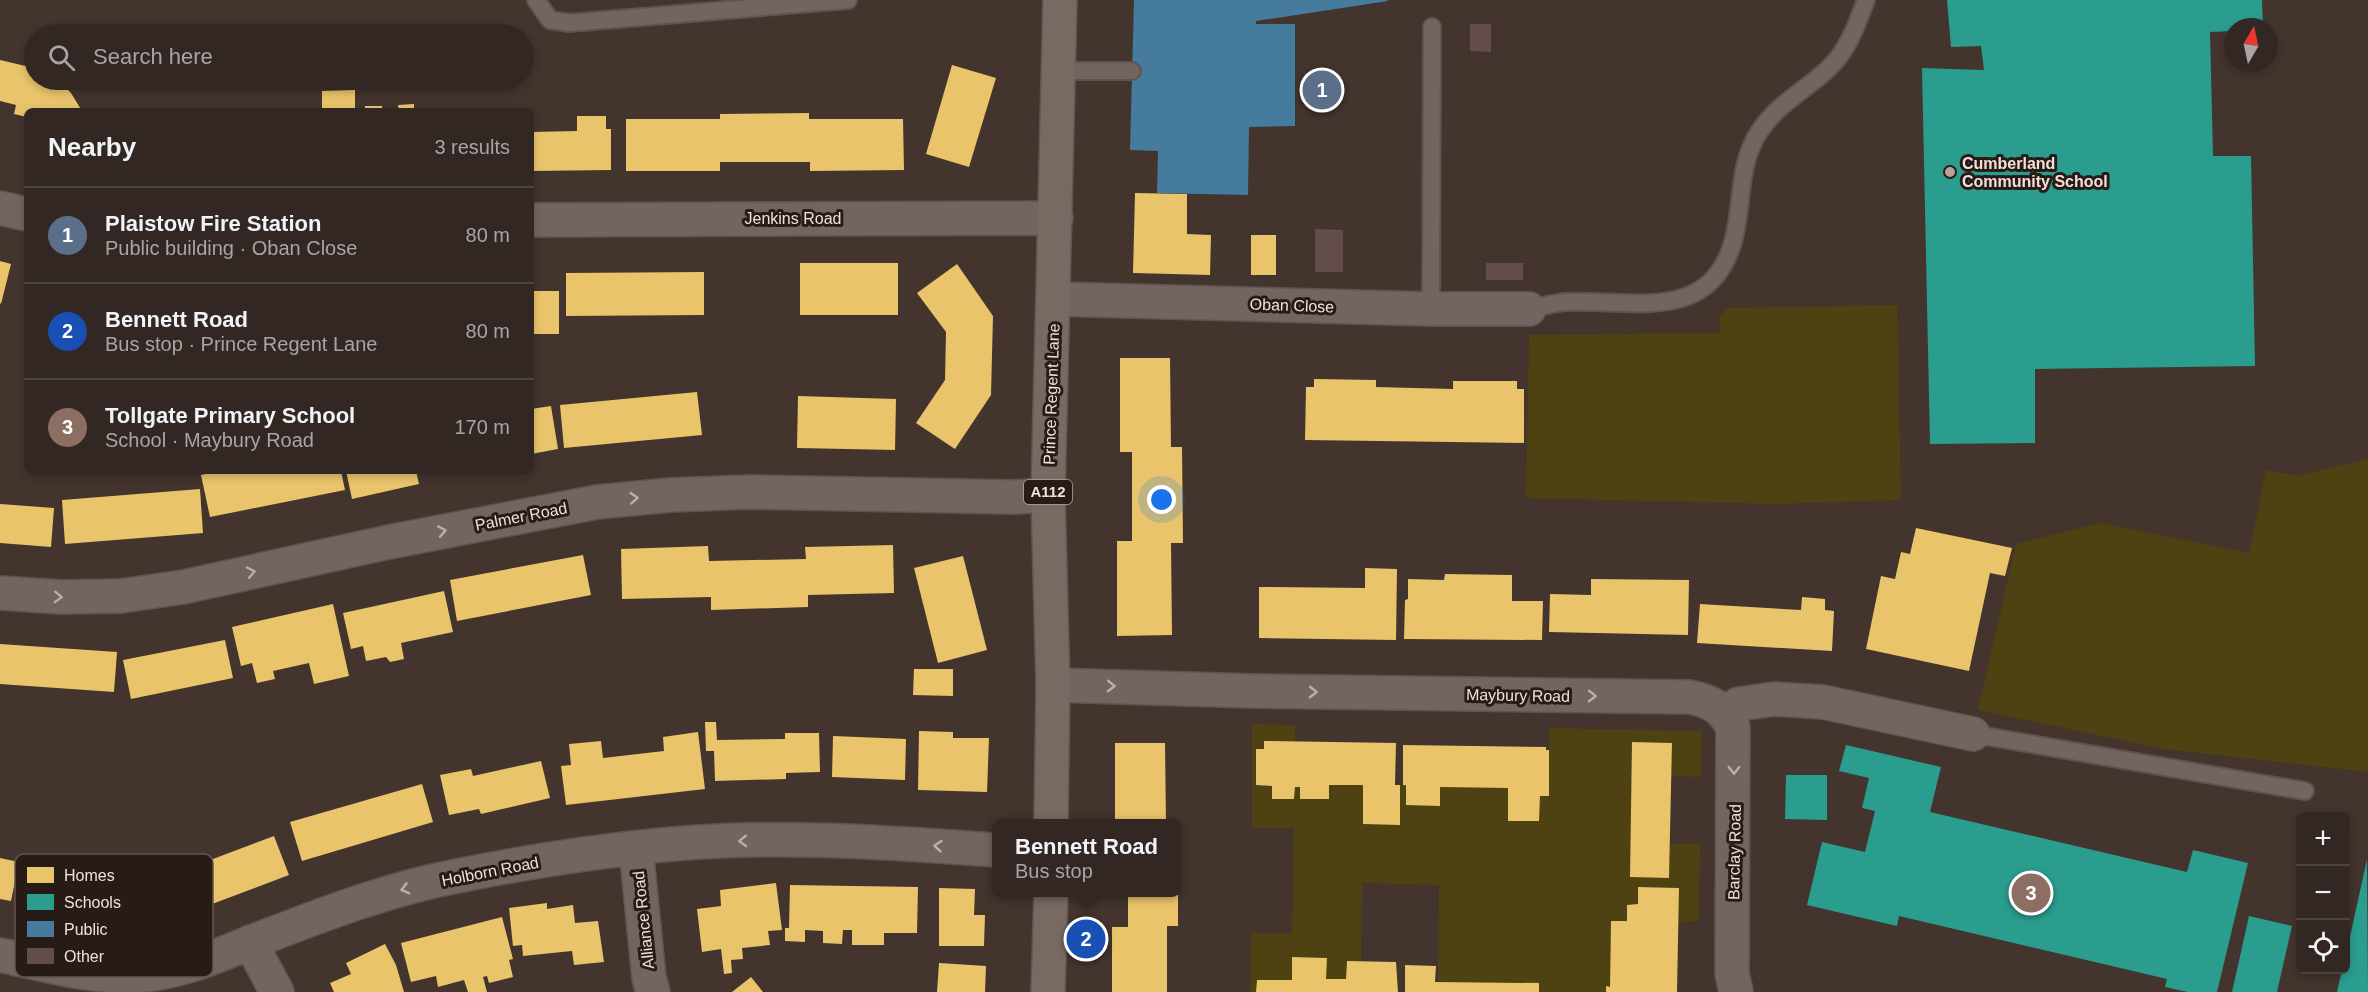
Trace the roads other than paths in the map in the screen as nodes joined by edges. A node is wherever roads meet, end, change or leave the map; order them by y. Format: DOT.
graph roads {
  1 [pos="536,0"];
  2 [pos="848,0"];
  3 [pos="1060,0"];
  4 [pos="1866,0"];
  5 [pos="1432,27"];
  6 [pos="1058,71"];
  7 [pos="1132,71"];
  8 [pos="0,208"];
  9 [pos="24,213"];
  10 [pos="1056,218"];
  11 [pos="534,220"];
  12 [pos="1054,299"];
  13 [pos="1431,309"];
  14 [pos="1529,309"];
  15 [pos="1048,495"];
  16 [pos="0,593"];
  17 [pos="1053,685"];
  18 [pos="1725,714"];
  19 [pos="1973,734"];
  20 [pos="2305,791"];
  21 [pos="1051,819"];
  22 [pos="636,849"];
  23 [pos="992,850"];
  24 [pos="1051,897"];
  25 [pos="250,942"];
  26 [pos="0,955"];
  27 [pos="213,957"];
  28 [pos="15,958"];
  29 [pos="97,977"];
  30 [pos="138,977"];
  31 [pos="117,983"];
  32 [pos="278,992"];
  33 [pos="653,992"];
  34 [pos="1048,992"];
  35 [pos="1736,992"];
  1 -- 2 [label="lane"];
  3 -- 6 [label="main road, Prince Regent Lane / A112"];
  4 -- 14 [label="lane"];
  5 -- 13 [label="lane"];
  6 -- 7 [label="lane"];
  6 -- 10 [label="main road, Prince Regent Lane / A112"];
  8 -- 9 [label="street"];
  10 -- 11 [label="street, Jenkins Road"];
  10 -- 12 [label="main road, Prince Regent Lane / A112"];
  12 -- 13 [label="street, Oban Close"];
  12 -- 15 [label="main road, Prince Regent Lane / A112"];
  13 -- 14 [label="street, Oban Close"];
  16 -- 15 [label="street, Palmer Road, one-way"];
  15 -- 17 [label="main road, Prince Regent Lane / A112"];
  17 -- 18 [label="street, Maybury Road, one-way"];
  17 -- 21 [label="main road, Prince Regent Lane / A112"];
  18 -- 19 [label="street"];
  18 -- 35 [label="street, Barclay Road, one-way"];
  19 -- 20 [label="lane"];
  23 -- 22 [label="street, Holborn Road, one-way"];
  22 -- 25 [label="street, Holborn Road, one-way"];
  22 -- 33 [label="street, Alliance Road"];
  24 -- 34 [label="main road"];
  25 -- 27 [label="street, Holborn Road"];
  25 -- 32 [label="street"];
  26 -- 28 [label="street, Holborn Road"];
  29 -- 31 [label="street, Holborn Road"];
  30 -- 31 [label="street, Holborn Road"];
}
